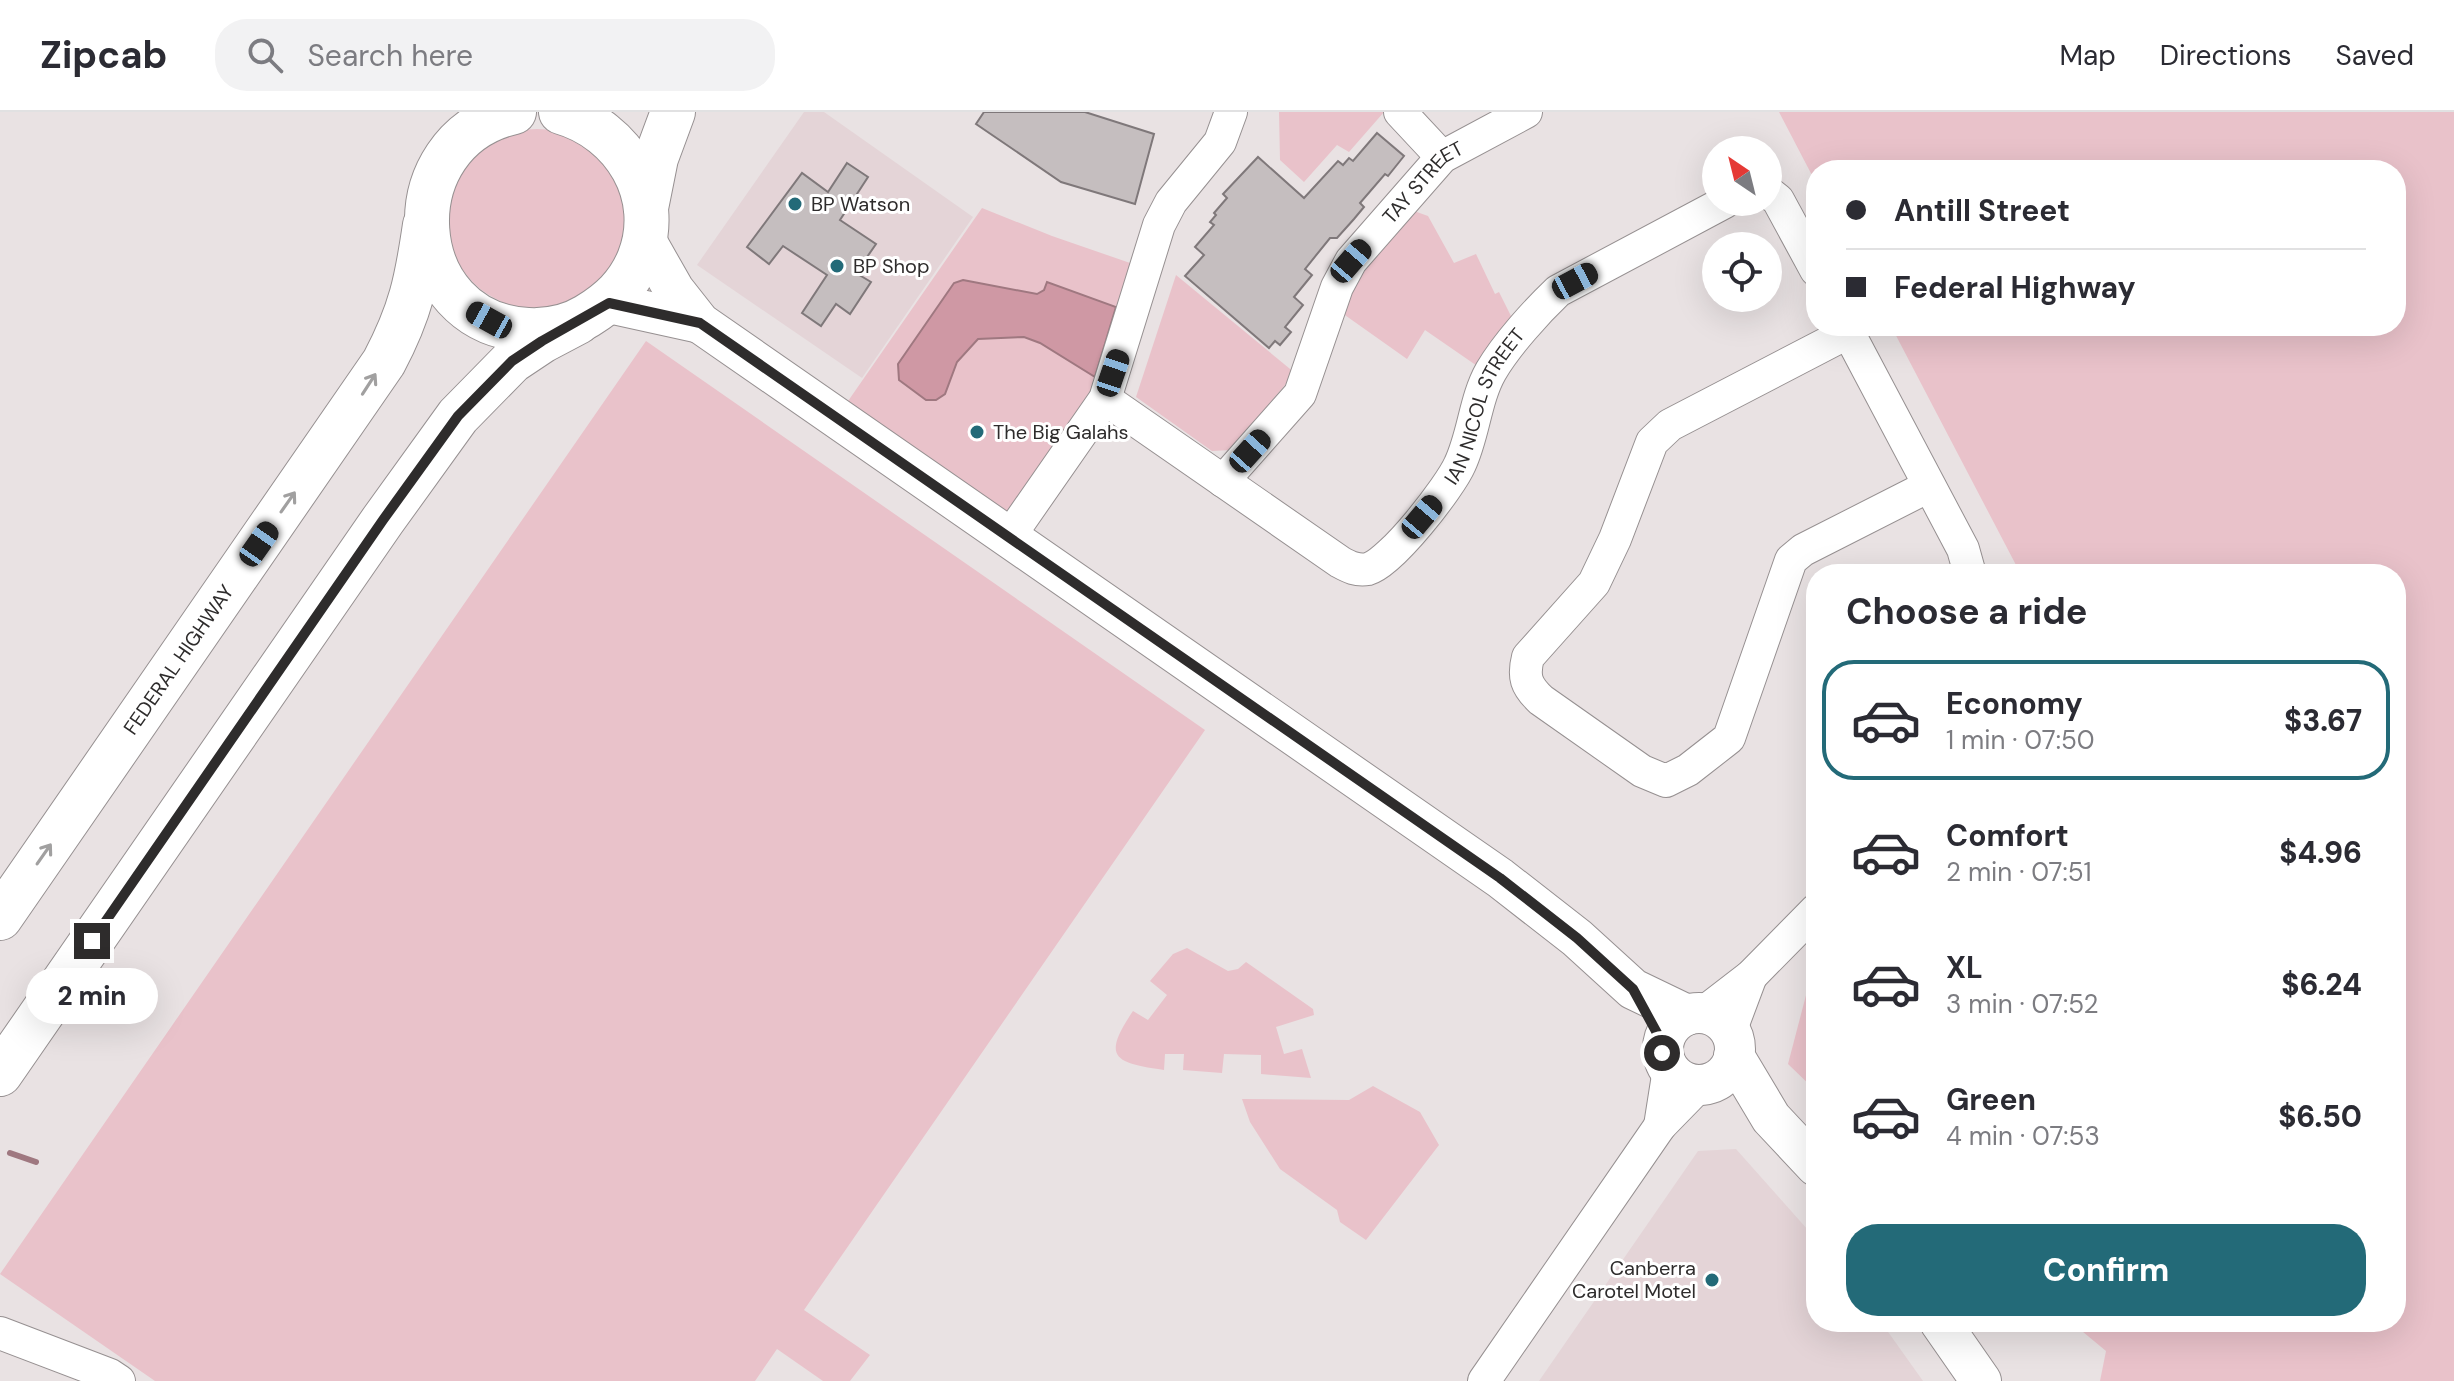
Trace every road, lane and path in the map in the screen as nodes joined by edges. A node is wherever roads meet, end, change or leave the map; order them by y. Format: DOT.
graph roads {
  1 [pos="561,112"];
  2 [pos="673,112"];
  3 [pos="1231,112"];
  4 [pos="1400,112"];
  5 [pos="1526,112"];
  6 [pos="508,113"];
  7 [pos="1442,157"];
  8 [pos="1782,207"];
  9 [pos="1702,214"];
  10 [pos="646,223"];
  11 [pos="425,225"];
  12 [pos="1806,252"];
  13 [pos="593,312"];
  14 [pos="700,323"];
  15 [pos="1834,336"];
  16 [pos="1851,336"];
  17 [pos="1105,399"];
  18 [pos="1223,481"];
  19 [pos="1929,486"];
  20 [pos="1009,537"];
  21 [pos="1967,564"];
  22 [pos="0,918"];
  23 [pos="1806,920"];
  24 [pos="1699,1050"];
  25 [pos="0,1074"];
  26 [pos="1806,1155"];
  27 [pos="1947,1332"];
  28 [pos="0,1333"];
  29 [pos="119,1381"];
  30 [pos="1484,1381"];
  31 [pos="1981,1381"];
  1 -- 10 [label="highway"];
  2 -- 10 [label="highway"];
  3 -- 17 [label="street"];
  4 -- 7 [label="street"];
  5 -- 7 [label="street, TAY STREET"];
  6 -- 11 [label="highway, FEDERAL HIGHWAY"];
  7 -- 18 [label="street, TAY STREET"];
  8 -- 12 [label="street"];
  9 -- 18 [label="street, IAN NICOL STREET"];
  10 -- 13 [label="highway"];
  10 -- 14 [label="main road"];
  11 -- 13 [label="highway"];
  22 -- 11 [label="highway, FEDERAL HIGHWAY, one-way"];
  13 -- 14 [label="main road"];
  13 -- 25 [label="highway"];
  14 -- 20 [label="main road"];
  15 -- 19 [label="street"];
  16 -- 19 [label="street"];
  17 -- 18 [label="street, IAN NICOL STREET"];
  17 -- 20 [label="street"];
  19 -- 21 [label="street"];
  20 -- 24 [label="main road"];
  23 -- 24 [label="street"];
  24 -- 26 [label="main road"];
  24 -- 30 [label="street"];
  27 -- 31 [label="main road"];
  28 -- 29 [label="street"];
}
